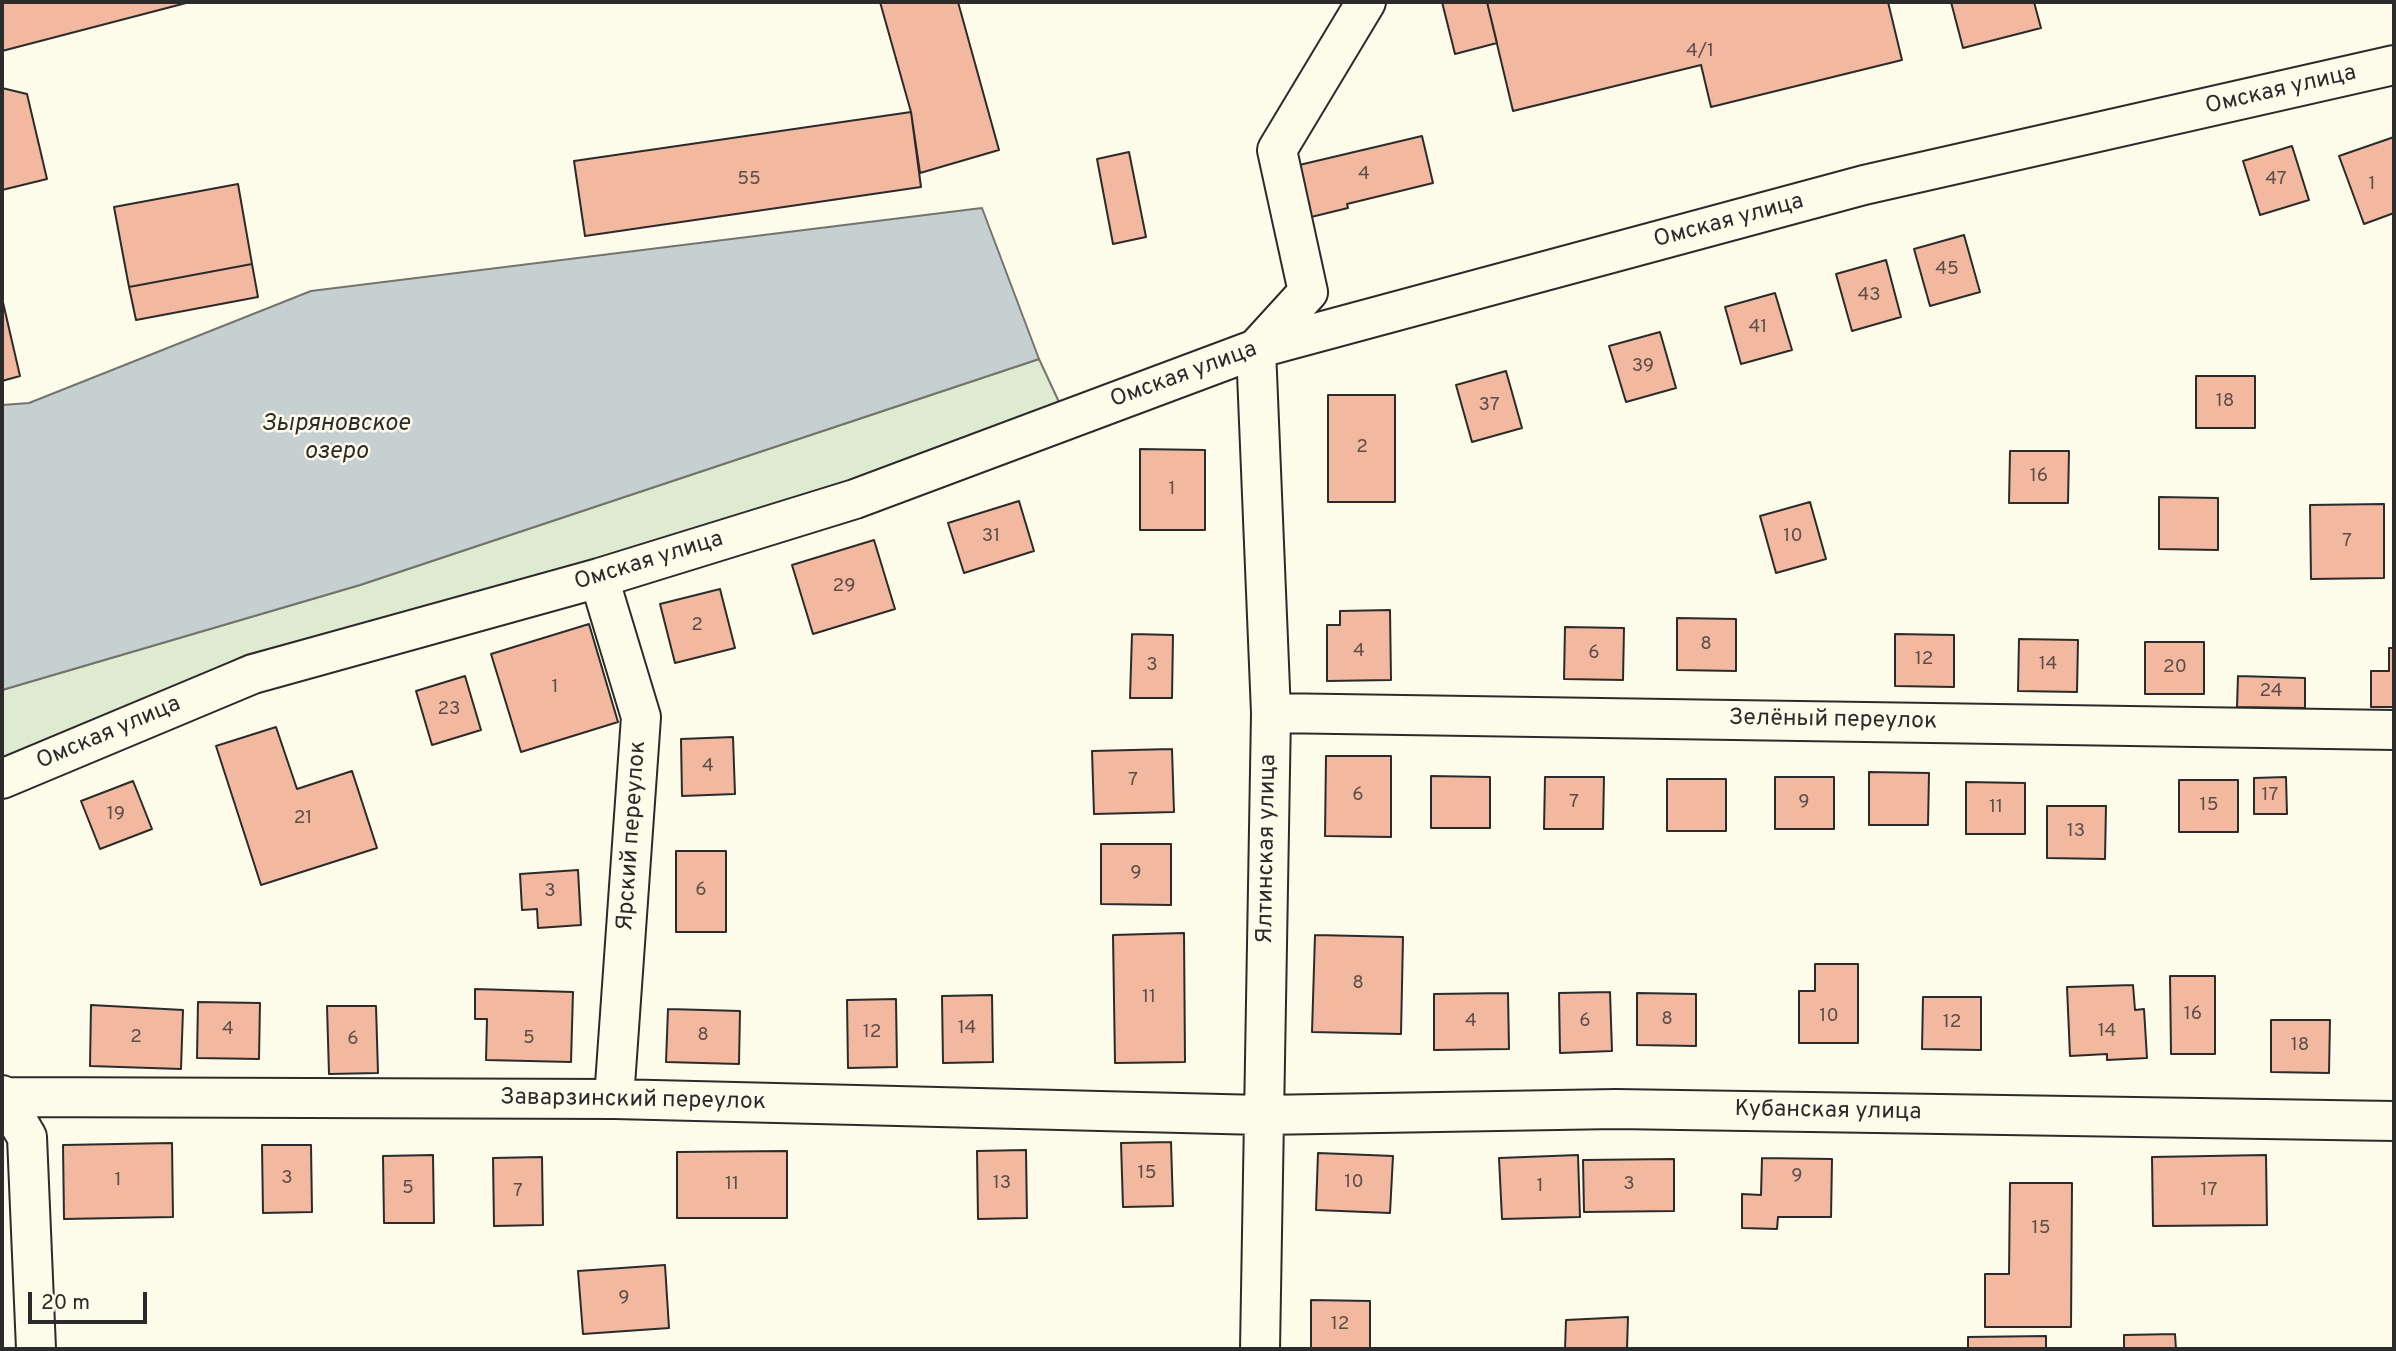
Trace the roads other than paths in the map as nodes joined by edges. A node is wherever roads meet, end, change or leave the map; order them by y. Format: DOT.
graph roads {
  1 [pos="1366,2"];
  2 [pos="2394,65"];
  3 [pos="1256,349"];
  4 [pos="599,578"];
  5 [pos="1271,713"];
  6 [pos="2394,730"];
  7 [pos="2,779"];
  8 [pos="2,1096"];
  9 [pos="614,1100"];
  10 [pos="1262,1115"];
  11 [pos="2394,1121"];
  12 [pos="36,1349"];
  13 [pos="1260,1349"];
  1 -- 3 [label="street"];
  2 -- 3 [label="street, Омская улица"];
  3 -- 4 [label="street, Омская улица"];
  3 -- 5 [label="street, Ялтинская улица"];
  4 -- 7 [label="street, Омская улица"];
  4 -- 9 [label="street, Ярский переулок"];
  5 -- 6 [label="street, Зелёный переулок"];
  5 -- 10 [label="street, Ялтинская улица"];
  8 -- 9 [label="street, Заварзинский переулок"];
  8 -- 12 [label="street"];
  9 -- 10 [label="street, Заварзинский переулок"];
  10 -- 11 [label="street, Кубанская улица"];
  10 -- 13 [label="street, Ялтинская улица"];
}
